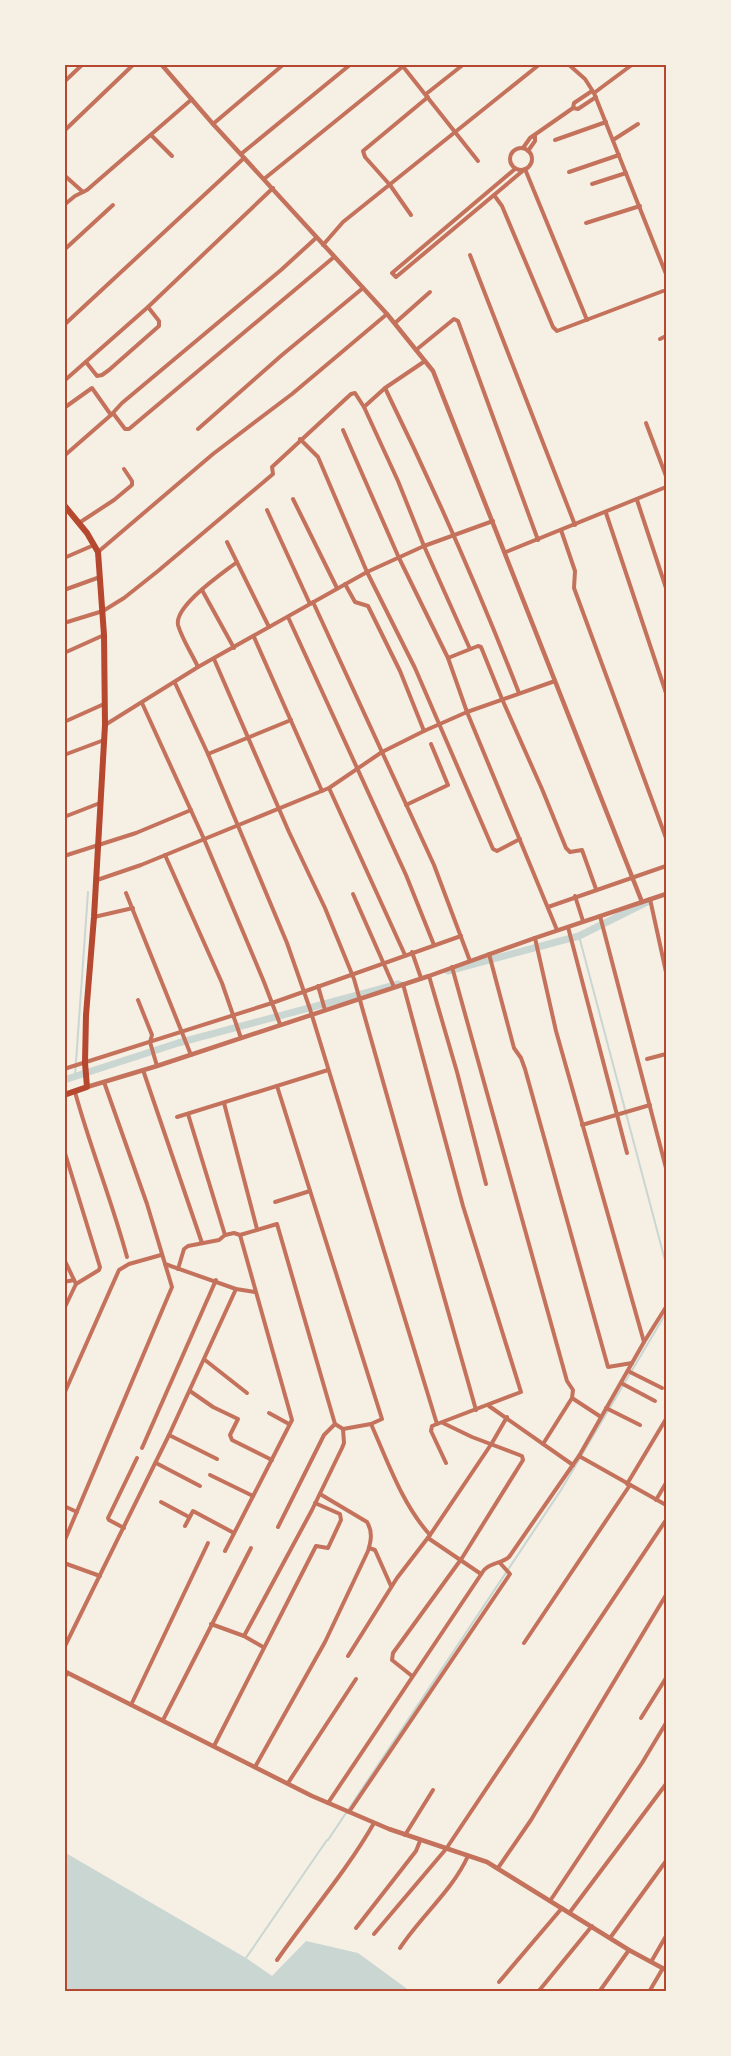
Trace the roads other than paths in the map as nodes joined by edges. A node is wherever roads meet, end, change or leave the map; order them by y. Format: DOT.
graph roads {
  1 [pos="84,64"];
  2 [pos="134,64"];
  3 [pos="161,64"];
  4 [pos="285,64"];
  5 [pos="351,64"];
  6 [pos="464,64"];
  7 [pos="540,64"];
  8 [pos="568,64"];
  9 [pos="633,64"];
  10 [pos="404,65"];
  11 [pos="64,81"];
  12 [pos="594,93"];
  13 [pos="427,95"];
  14 [pos="192,99"];
  15 [pos="606,122"];
  16 [pos="213,124"];
  17 [pos="638,124"];
  18 [pos="64,131"];
  19 [pos="456,132"];
  20 [pos="151,135"];
  21 [pos="535,136"];
  22 [pos="555,140"];
  23 [pos="613,140"];
  24 [pos="523,148"];
  25 [pos="528,151"];
  26 [pos="619,155"];
  27 [pos="172,156"];
  28 [pos="243,156"];
  29 [pos="478,160"];
  30 [pos="515,169"];
  31 [pos="525,169"];
  32 [pos="569,172"];
  33 [pos="626,173"];
  34 [pos="64,175"];
  35 [pos="264,179"];
  36 [pos="592,184"];
  37 [pos="390,185"];
  38 [pos="273,188"];
  39 [pos="83,192"];
  40 [pos="494,195"];
  41 [pos="64,205"];
  42 [pos="113,205"];
  43 [pos="639,206"];
  44 [pos="466,210"];
  45 [pos="411,215"];
  46 [pos="470,215"];
  47 [pos="586,223"];
  48 [pos="316,238"];
  49 [pos="323,245"];
  50 [pos="64,250"];
  51 [pos="470,255"];
  52 [pos="334,257"];
  53 [pos="666,274"];
  54 [pos="363,288"];
  55 [pos="663,291"];
  56 [pos="430,292"];
  57 [pos="148,307"];
  58 [pos="387,314"];
  59 [pos="587,321"];
  60 [pos="395,324"];
  61 [pos="64,325"];
  62 [pos="666,336"];
  63 [pos="660,339"];
  64 [pos="416,350"];
  65 [pos="426,360"];
  66 [pos="86,362"];
  67 [pos="64,381"];
  68 [pos="385,388"];
  69 [pos="364,407"];
  70 [pos="64,408"];
  71 [pos="112,414"];
  72 [pos="646,423"];
  73 [pos="198,429"];
  74 [pos="343,430"];
  75 [pos="300,439"];
  76 [pos="64,456"];
  77 [pos="124,469"];
  78 [pos="666,476"];
  79 [pos="666,487"];
  80 [pos="293,499"];
  81 [pos="637,500"];
  82 [pos="64,505"];
  83 [pos="267,510"];
  84 [pos="67,512"];
  85 [pos="606,513"];
  86 [pos="493,521"];
  87 [pos="79,524"];
  88 [pos="575,525"];
  89 [pos="561,530"];
  90 [pos="454,535"];
  91 [pos="538,540"];
  92 [pos="227,542"];
  93 [pos="94,545"];
  94 [pos="424,546"];
  95 [pos="98,552"];
  96 [pos="506,552"];
  97 [pos="64,558"];
  98 [pos="399,558"];
  99 [pos="237,562"];
  100 [pos="367,572"];
  101 [pos="101,577"];
  102 [pos="345,584"];
  103 [pos="337,588"];
  104 [pos="666,588"];
  105 [pos="64,590"];
  106 [pos="202,590"];
  107 [pos="312,603"];
  108 [pos="103,611"];
  109 [pos="288,617"];
  110 [pos="64,623"];
  111 [pos="269,627"];
  112 [pos="104,635"];
  113 [pos="254,636"];
  114 [pos="234,648"];
  115 [pos="470,649"];
  116 [pos="64,653"];
  117 [pos="448,658"];
  118 [pos="214,659"];
  119 [pos="198,667"];
  120 [pos="555,681"];
  121 [pos="175,683"];
  122 [pos="519,693"];
  123 [pos="666,693"];
  124 [pos="502,699"];
  125 [pos="105,703"];
  126 [pos="142,704"];
  127 [pos="467,712"];
  128 [pos="291,720"];
  129 [pos="64,722"];
  130 [pos="105,724"];
  131 [pos="438,725"];
  132 [pos="424,731"];
  133 [pos="250,737"];
  134 [pos="104,740"];
  135 [pos="431,744"];
  136 [pos="382,752"];
  137 [pos="208,754"];
  138 [pos="64,755"];
  139 [pos="358,770"];
  140 [pos="329,788"];
  141 [pos="322,791"];
  142 [pos="101,802"];
  143 [pos="406,805"];
  144 [pos="280,808"];
  145 [pos="191,810"];
  146 [pos="64,817"];
  147 [pos="238,826"];
  148 [pos="666,838"];
  149 [pos="204,839"];
  150 [pos="520,839"];
  151 [pos="99,846"];
  152 [pos="165,855"];
  153 [pos="64,856"];
  154 [pos="666,866"];
  155 [pos="633,877"];
  156 [pos="97,880"];
  157 [pos="596,889"];
  158 [pos="126,892"];
  159 [pos="353,894"];
  160 [pos="666,894"];
  161 [pos="575,896"];
  162 [pos="641,899"];
  163 [pos="650,899"];
  164 [pos="133,908"];
  165 [pos="549,909"];
  166 [pos="600,916"];
  167 [pos="94,917"];
  168 [pos="582,919"];
  169 [pos="556,927"];
  170 [pos="568,927"];
  171 [pos="462,938"];
  172 [pos="535,938"];
  173 [pos="434,945"];
  174 [pos="489,954"];
  175 [pos="405,955"];
  176 [pos="413,955"];
  177 [pos="469,959"];
  178 [pos="384,964"];
  179 [pos="452,968"];
  180 [pos="666,972"];
  181 [pos="352,973"];
  182 [pos="420,976"];
  183 [pos="429,976"];
  184 [pos="403,984"];
  185 [pos="394,987"];
  186 [pos="319,988"];
  187 [pos="305,993"];
  188 [pos="360,998"];
  189 [pos="138,1000"];
  190 [pos="273,1005"];
  191 [pos="325,1010"];
  192 [pos="311,1012"];
  193 [pos="234,1017"];
  194 [pos="280,1024"];
  195 [pos="183,1033"];
  196 [pos="241,1038"];
  197 [pos="150,1043"];
  198 [pos="191,1054"];
  199 [pos="666,1054"];
  200 [pos="647,1059"];
  201 [pos="83,1064"];
  202 [pos="157,1066"];
  203 [pos="64,1069"];
  204 [pos="143,1070"];
  205 [pos="328,1070"];
  206 [pos="104,1082"];
  207 [pos="87,1084"];
  208 [pos="277,1086"];
  209 [pos="75,1091"];
  210 [pos="64,1095"];
  211 [pos="224,1103"];
  212 [pos="650,1105"];
  213 [pos="188,1114"];
  214 [pos="617,1114"];
  215 [pos="177,1117"];
  216 [pos="582,1125"];
  217 [pos="64,1150"];
  218 [pos="627,1153"];
  219 [pos="666,1168"];
  220 [pos="486,1184"];
  221 [pos="310,1191"];
  222 [pos="275,1202"];
  223 [pos="257,1229"];
  224 [pos="225,1235"];
  225 [pos="240,1235"];
  226 [pos="202,1243"];
  227 [pos="161,1255"];
  228 [pos="127,1257"];
  229 [pos="64,1259"];
  230 [pos="165,1264"];
  231 [pos="178,1269"];
  232 [pos="216,1280"];
  233 [pos="64,1282"];
  234 [pos="75,1282"];
  235 [pos="236,1289"];
  236 [pos="255,1292"];
  237 [pos="666,1307"];
  238 [pos="64,1309"];
  239 [pos="644,1342"];
  240 [pos="204,1360"];
  241 [pos="633,1363"];
  242 [pos="628,1371"];
  243 [pos="621,1383"];
  244 [pos="662,1388"];
  245 [pos="190,1391"];
  246 [pos="247,1393"];
  247 [pos="64,1394"];
  248 [pos="572,1398"];
  249 [pos="655,1401"];
  250 [pos="488,1406"];
  251 [pos="606,1408"];
  252 [pos="476,1410"];
  253 [pos="269,1413"];
  254 [pos="507,1417"];
  255 [pos="601,1417"];
  256 [pos="666,1419"];
  257 [pos="443,1423"];
  258 [pos="290,1424"];
  259 [pos="335,1424"];
  260 [pos="371,1424"];
  261 [pos="437,1424"];
  262 [pos="640,1425"];
  263 [pos="343,1429"];
  264 [pos="170,1435"];
  265 [pos="492,1443"];
  266 [pos="543,1444"];
  267 [pos="142,1448"];
  268 [pos="579,1456"];
  269 [pos="137,1458"];
  270 [pos="217,1459"];
  271 [pos="272,1460"];
  272 [pos="156,1463"];
  273 [pos="446,1463"];
  274 [pos="573,1465"];
  275 [pos="210,1475"];
  276 [pos="666,1483"];
  277 [pos="629,1484"];
  278 [pos="200,1486"];
  279 [pos="320,1494"];
  280 [pos="253,1496"];
  281 [pos="656,1500"];
  282 [pos="161,1502"];
  283 [pos="315,1503"];
  284 [pos="666,1505"];
  285 [pos="64,1506"];
  286 [pos="77,1512"];
  287 [pos="189,1517"];
  288 [pos="666,1520"];
  289 [pos="185,1526"];
  290 [pos="278,1527"];
  291 [pos="124,1528"];
  292 [pos="234,1533"];
  293 [pos="429,1536"];
  294 [pos="64,1542"];
  295 [pos="208,1543"];
  296 [pos="251,1548"];
  297 [pos="369,1548"];
  298 [pos="225,1551"];
  299 [pos="460,1561"];
  300 [pos="64,1563"];
  301 [pos="500,1563"];
  302 [pos="481,1574"];
  303 [pos="100,1576"];
  304 [pos="392,1587"];
  305 [pos="666,1595"];
  306 [pos="211,1624"];
  307 [pos="244,1636"];
  308 [pos="524,1643"];
  309 [pos="263,1647"];
  310 [pos="64,1648"];
  311 [pos="348,1656"];
  312 [pos="66,1672"];
  313 [pos="412,1676"];
  314 [pos="666,1678"];
  315 [pos="64,1679"];
  316 [pos="356,1679"];
  317 [pos="131,1705"];
  318 [pos="641,1718"];
  319 [pos="163,1720"];
  320 [pos="666,1723"];
  321 [pos="214,1746"];
  322 [pos="255,1767"];
  323 [pos="288,1783"];
  324 [pos="666,1784"];
  325 [pos="433,1790"];
  326 [pos="328,1803"];
  327 [pos="349,1812"];
  328 [pos="374,1823"];
  329 [pos="405,1835"];
  330 [pos="420,1841"];
  331 [pos="446,1849"];
  332 [pos="468,1856"];
  333 [pos="666,1861"];
  334 [pos="498,1868"];
  335 [pos="550,1901"];
  336 [pos="562,1908"];
  337 [pos="570,1912"];
  338 [pos="592,1926"];
  339 [pos="356,1928"];
  340 [pos="374,1934"];
  341 [pos="666,1936"];
  342 [pos="610,1938"];
  343 [pos="400,1948"];
  344 [pos="629,1950"];
  345 [pos="277,1960"];
  346 [pos="651,1962"];
  347 [pos="665,1969"];
  348 [pos="499,1982"];
  349 [pos="538,1992"];
  350 [pos="599,1992"];
  351 [pos="649,1992"];
  1 -- 11 [label="street"];
  2 -- 18 [label="street"];
  3 -- 14 [label="street"];
  4 -- 16 [label="street"];
  5 -- 28 [label="street"];
  6 -- 13 [label="street"];
  7 -- 19 [label="street"];
  8 -- 12 [label="street"];
  9 -- 12 [label="street"];
  10 -- 13 [label="street"];
  10 -- 35 [label="street"];
  12 -- 15 [label="street"];
  12 -- 21 [label="street"];
  13 -- 19 [label="street"];
  13 -- 37 [label="street"];
  14 -- 16 [label="street"];
  14 -- 20 [label="street"];
  15 -- 22 [label="street"];
  15 -- 23 [label="street"];
  16 -- 28 [label="street"];
  17 -- 23 [label="street"];
  19 -- 29 [label="street"];
  19 -- 37 [label="street"];
  20 -- 27 [label="street"];
  20 -- 39 [label="street"];
  21 -- 24 [label="street"];
  21 -- 25 [label="street"];
  23 -- 26 [label="street"];
  24 -- 25 [label="street"];
  24 -- 30 [label="street"];
  25 -- 31 [label="street"];
  26 -- 32 [label="street"];
  26 -- 33 [label="street"];
  28 -- 35 [label="street"];
  28 -- 61 [label="street"];
  30 -- 31 [label="street"];
  30 -- 44 [label="street"];
  31 -- 40 [label="street"];
  31 -- 59 [label="street"];
  33 -- 36 [label="street"];
  33 -- 43 [label="street"];
  34 -- 39 [label="street"];
  35 -- 38 [label="street"];
  37 -- 45 [label="street"];
  37 -- 49 [label="street"];
  38 -- 48 [label="street"];
  38 -- 57 [label="street"];
  39 -- 41 [label="street"];
  40 -- 46 [label="street"];
  40 -- 59 [label="street"];
  42 -- 50 [label="street"];
  43 -- 47 [label="street"];
  43 -- 53 [label="street"];
  44 -- 46 [label="street"];
  44 -- 46 [label="street"];
  48 -- 49 [label="street"];
  48 -- 71 [label="street"];
  49 -- 52 [label="street"];
  51 -- 88 [label="street"];
  52 -- 54 [label="street"];
  52 -- 71 [label="street"];
  54 -- 58 [label="street"];
  54 -- 73 [label="street"];
  55 -- 59 [label="street"];
  56 -- 60 [label="street"];
  57 -- 66 [label="street"];
  57 -- 66 [label="street"];
  58 -- 60 [label="street"];
  58 -- 95 [label="street"];
  60 -- 64 [label="street"];
  62 -- 63 [label="street"];
  64 -- 65 [label="street"];
  64 -- 91 [label="street"];
  65 -- 68 [label="street"];
  65 -- 86 [label="street"];
  66 -- 67 [label="street"];
  68 -- 69 [label="street"];
  68 -- 90 [label="street"];
  69 -- 75 [label="street"];
  69 -- 94 [label="street"];
  70 -- 71 [label="street"];
  71 -- 76 [label="street"];
  72 -- 78 [label="street"];
  74 -- 98 [label="street"];
  75 -- 100 [label="street"];
  75 -- 108 [label="street"];
  77 -- 87 [label="street"];
  79 -- 81 [label="street"];
  80 -- 103 [label="street"];
  81 -- 85 [label="street"];
  81 -- 104 [label="street"];
  82 -- 84 [label="main road"];
  83 -- 107 [label="street"];
  84 -- 87 [label="main road"];
  85 -- 88 [label="street"];
  85 -- 123 [label="street"];
  86 -- 90 [label="street"];
  86 -- 96 [label="street"];
  87 -- 93 [label="main road"];
  88 -- 89 [label="street"];
  89 -- 91 [label="street"];
  89 -- 148 [label="street"];
  90 -- 94 [label="street"];
  90 -- 122 [label="street"];
  91 -- 96 [label="street"];
  92 -- 99 [label="street"];
  93 -- 95 [label="main road"];
  93 -- 97 [label="street"];
  94 -- 98 [label="street"];
  94 -- 115 [label="street"];
  95 -- 101 [label="main road"];
  96 -- 120 [label="street"];
  98 -- 100 [label="street"];
  98 -- 117 [label="street"];
  99 -- 106 [label="street"];
  99 -- 111 [label="street"];
  100 -- 102 [label="street"];
  100 -- 131 [label="street"];
  101 -- 105 [label="street"];
  101 -- 108 [label="main road"];
  102 -- 103 [label="street"];
  102 -- 132 [label="street"];
  103 -- 107 [label="street"];
  106 -- 114 [label="street"];
  106 -- 119 [label="street"];
  107 -- 109 [label="street"];
  107 -- 136 [label="street"];
  108 -- 110 [label="street"];
  108 -- 112 [label="main road"];
  109 -- 111 [label="street"];
  109 -- 139 [label="street"];
  111 -- 113 [label="street"];
  112 -- 116 [label="street"];
  112 -- 125 [label="main road"];
  113 -- 114 [label="street"];
  113 -- 128 [label="street"];
  114 -- 118 [label="street"];
  115 -- 117 [label="street"];
  115 -- 124 [label="street"];
  117 -- 127 [label="street"];
  118 -- 119 [label="street"];
  118 -- 133 [label="street"];
  119 -- 121 [label="street"];
  120 -- 122 [label="street"];
  120 -- 155 [label="street"];
  121 -- 126 [label="street"];
  121 -- 137 [label="street"];
  122 -- 124 [label="street"];
  124 -- 127 [label="street"];
  124 -- 157 [label="street"];
  125 -- 129 [label="street"];
  125 -- 130 [label="main road"];
  126 -- 130 [label="street"];
  126 -- 145 [label="street"];
  127 -- 131 [label="street"];
  127 -- 150 [label="street"];
  128 -- 133 [label="street"];
  128 -- 141 [label="street"];
  130 -- 134 [label="main road"];
  131 -- 132 [label="street"];
  131 -- 150 [label="street"];
  132 -- 136 [label="street"];
  133 -- 137 [label="street"];
  133 -- 144 [label="street"];
  134 -- 138 [label="street"];
  134 -- 142 [label="main road"];
  135 -- 143 [label="street"];
  136 -- 139 [label="street"];
  136 -- 143 [label="street"];
  137 -- 147 [label="street"];
  139 -- 140 [label="street"];
  139 -- 173 [label="street"];
  140 -- 141 [label="street"];
  140 -- 175 [label="street"];
  141 -- 144 [label="street"];
  142 -- 146 [label="street"];
  142 -- 151 [label="main road"];
  143 -- 171 [label="street"];
  144 -- 147 [label="street"];
  144 -- 181 [label="street"];
  145 -- 149 [label="street"];
  145 -- 151 [label="street"];
  147 -- 149 [label="street"];
  147 -- 187 [label="street"];
  149 -- 152 [label="street"];
  149 -- 190 [label="street"];
  150 -- 165 [label="street"];
  151 -- 153 [label="street"];
  151 -- 156 [label="main road"];
  152 -- 156 [label="street"];
  152 -- 193 [label="street"];
  154 -- 155 [label="street"];
  155 -- 157 [label="street"];
  155 -- 162 [label="street"];
  156 -- 167 [label="main road"];
  157 -- 161 [label="street"];
  158 -- 164 [label="street"];
  159 -- 178 [label="street"];
  160 -- 163 [label="street"];
  161 -- 165 [label="street"];
  161 -- 168 [label="street"];
  162 -- 163 [label="street"];
  162 -- 166 [label="street"];
  163 -- 180 [label="street"];
  164 -- 167 [label="street"];
  164 -- 195 [label="street"];
  165 -- 169 [label="street"];
  166 -- 168 [label="street"];
  166 -- 212 [label="street"];
  167 -- 201 [label="main road"];
  168 -- 170 [label="street"];
  169 -- 170 [label="street"];
  169 -- 172 [label="street"];
  170 -- 214 [label="street"];
  171 -- 173 [label="street"];
  171 -- 177 [label="street"];
  172 -- 174 [label="street"];
  172 -- 216 [label="street"];
  173 -- 176 [label="street"];
  174 -- 177 [label="street"];
  174 -- 241 [label="street"];
  175 -- 176 [label="street"];
  175 -- 178 [label="street"];
  176 -- 182 [label="street"];
  177 -- 179 [label="street"];
  178 -- 181 [label="street"];
  178 -- 185 [label="street"];
  179 -- 183 [label="street"];
  179 -- 248 [label="street"];
  181 -- 186 [label="street"];
  181 -- 188 [label="street"];
  182 -- 183 [label="street"];
  182 -- 184 [label="street"];
  183 -- 220 [label="street"];
  184 -- 185 [label="street"];
  184 -- 250 [label="street"];
  185 -- 188 [label="street"];
  186 -- 187 [label="street"];
  186 -- 191 [label="street"];
  187 -- 190 [label="street"];
  187 -- 192 [label="street"];
  188 -- 191 [label="street"];
  188 -- 252 [label="street"];
  189 -- 197 [label="street"];
  190 -- 193 [label="street"];
  190 -- 194 [label="street"];
  191 -- 192 [label="street"];
  192 -- 194 [label="street"];
  192 -- 205 [label="street"];
  193 -- 195 [label="street"];
  193 -- 196 [label="street"];
  194 -- 196 [label="street"];
  195 -- 197 [label="street"];
  195 -- 198 [label="street"];
  196 -- 198 [label="street"];
  197 -- 201 [label="street"];
  197 -- 202 [label="street"];
  198 -- 202 [label="street"];
  199 -- 200 [label="street"];
  201 -- 203 [label="street"];
  201 -- 207 [label="main road"];
  202 -- 204 [label="street"];
  204 -- 206 [label="street"];
  204 -- 226 [label="street"];
  205 -- 208 [label="street"];
  205 -- 261 [label="street"];
  206 -- 207 [label="street"];
  206 -- 227 [label="street"];
  207 -- 209 [label="main road"];
  208 -- 211 [label="street"];
  208 -- 221 [label="street"];
  209 -- 210 [label="main road"];
  209 -- 228 [label="street"];
  211 -- 213 [label="street"];
  211 -- 223 [label="street"];
  212 -- 214 [label="street"];
  212 -- 219 [label="street"];
  213 -- 215 [label="street"];
  213 -- 224 [label="street"];
  214 -- 216 [label="street"];
  214 -- 218 [label="street"];
  216 -- 239 [label="street"];
  217 -- 234 [label="street"];
  221 -- 222 [label="street"];
  221 -- 260 [label="street"];
  223 -- 225 [label="street"];
  223 -- 259 [label="street"];
  224 -- 225 [label="street"];
  224 -- 226 [label="street"];
  225 -- 236 [label="street"];
  226 -- 231 [label="street"];
  227 -- 230 [label="street"];
  227 -- 247 [label="street"];
  229 -- 234 [label="street"];
  230 -- 231 [label="street"];
  230 -- 286 [label="street"];
  231 -- 232 [label="street"];
  232 -- 235 [label="street"];
  232 -- 267 [label="street"];
  233 -- 234 [label="street"];
  234 -- 238 [label="street"];
  235 -- 236 [label="street"];
  235 -- 240 [label="street"];
  236 -- 258 [label="street"];
  237 -- 239 [label="street"];
  239 -- 241 [label="street"];
  240 -- 245 [label="street"];
  240 -- 246 [label="street"];
  241 -- 242 [label="street"];
  242 -- 243 [label="street"];
  242 -- 244 [label="street"];
  243 -- 249 [label="street"];
  243 -- 251 [label="street"];
  245 -- 264 [label="street"];
  245 -- 271 [label="street"];
  248 -- 255 [label="street"];
  248 -- 266 [label="street"];
  250 -- 252 [label="street"];
  250 -- 254 [label="street"];
  251 -- 255 [label="street"];
  251 -- 262 [label="street"];
  252 -- 257 [label="street"];
  253 -- 258 [label="street"];
  254 -- 265 [label="street"];
  254 -- 266 [label="street"];
  255 -- 268 [label="street"];
  256 -- 277 [label="street"];
  257 -- 261 [label="street"];
  257 -- 265 [label="street"];
  258 -- 271 [label="street"];
  259 -- 263 [label="street"];
  259 -- 290 [label="street"];
  260 -- 263 [label="street"];
  260 -- 293 [label="street"];
  261 -- 273 [label="street"];
  263 -- 279 [label="street"];
  264 -- 270 [label="street"];
  264 -- 272 [label="street"];
  265 -- 293 [label="street"];
  265 -- 299 [label="street"];
  266 -- 274 [label="street"];
  268 -- 274 [label="street"];
  268 -- 277 [label="street"];
  269 -- 291 [label="street"];
  271 -- 280 [label="street"];
  272 -- 278 [label="street"];
  272 -- 291 [label="street"];
  274 -- 301 [label="street"];
  275 -- 280 [label="street"];
  276 -- 281 [label="street"];
  277 -- 281 [label="street"];
  277 -- 308 [label="street"];
  279 -- 283 [label="street"];
  279 -- 297 [label="street"];
  280 -- 292 [label="street"];
  281 -- 284 [label="street"];
  282 -- 287 [label="street"];
  283 -- 307 [label="street"];
  283 -- 309 [label="street"];
  285 -- 286 [label="street"];
  286 -- 294 [label="street"];
  287 -- 289 [label="street"];
  287 -- 292 [label="street"];
  288 -- 331 [label="street"];
  291 -- 303 [label="street"];
  292 -- 298 [label="street"];
  293 -- 299 [label="street"];
  293 -- 304 [label="street"];
  295 -- 317 [label="street"];
  296 -- 306 [label="street"];
  297 -- 304 [label="street"];
  297 -- 322 [label="street"];
  299 -- 302 [label="street"];
  299 -- 313 [label="street"];
  300 -- 303 [label="street"];
  301 -- 302 [label="street"];
  301 -- 327 [label="street"];
  302 -- 313 [label="street"];
  303 -- 310 [label="street"];
  304 -- 311 [label="street"];
  305 -- 334 [label="street"];
  306 -- 307 [label="street"];
  306 -- 319 [label="street"];
  307 -- 309 [label="street"];
  309 -- 321 [label="street"];
  312 -- 315 [label="street"];
  312 -- 317 [label="street"];
  313 -- 326 [label="street"];
  314 -- 318 [label="street"];
  316 -- 323 [label="street"];
  317 -- 319 [label="street"];
  319 -- 321 [label="street"];
  320 -- 335 [label="street"];
  321 -- 322 [label="street"];
  322 -- 323 [label="street"];
  323 -- 326 [label="street"];
  324 -- 337 [label="street"];
  325 -- 329 [label="street"];
  326 -- 327 [label="street"];
  327 -- 328 [label="street"];
  328 -- 329 [label="street"];
  328 -- 345 [label="street"];
  329 -- 330 [label="street"];
  330 -- 331 [label="street"];
  330 -- 339 [label="street"];
  331 -- 332 [label="street"];
  331 -- 340 [label="street"];
  332 -- 334 [label="street"];
  332 -- 343 [label="street"];
  333 -- 342 [label="street"];
  334 -- 335 [label="street"];
  335 -- 336 [label="street"];
  336 -- 337 [label="street"];
  336 -- 348 [label="street"];
  337 -- 338 [label="street"];
  338 -- 342 [label="street"];
  338 -- 349 [label="street"];
  341 -- 346 [label="street"];
  342 -- 344 [label="street"];
  344 -- 346 [label="street"];
  344 -- 350 [label="street"];
  346 -- 347 [label="street"];
  347 -- 351 [label="street"];
}
